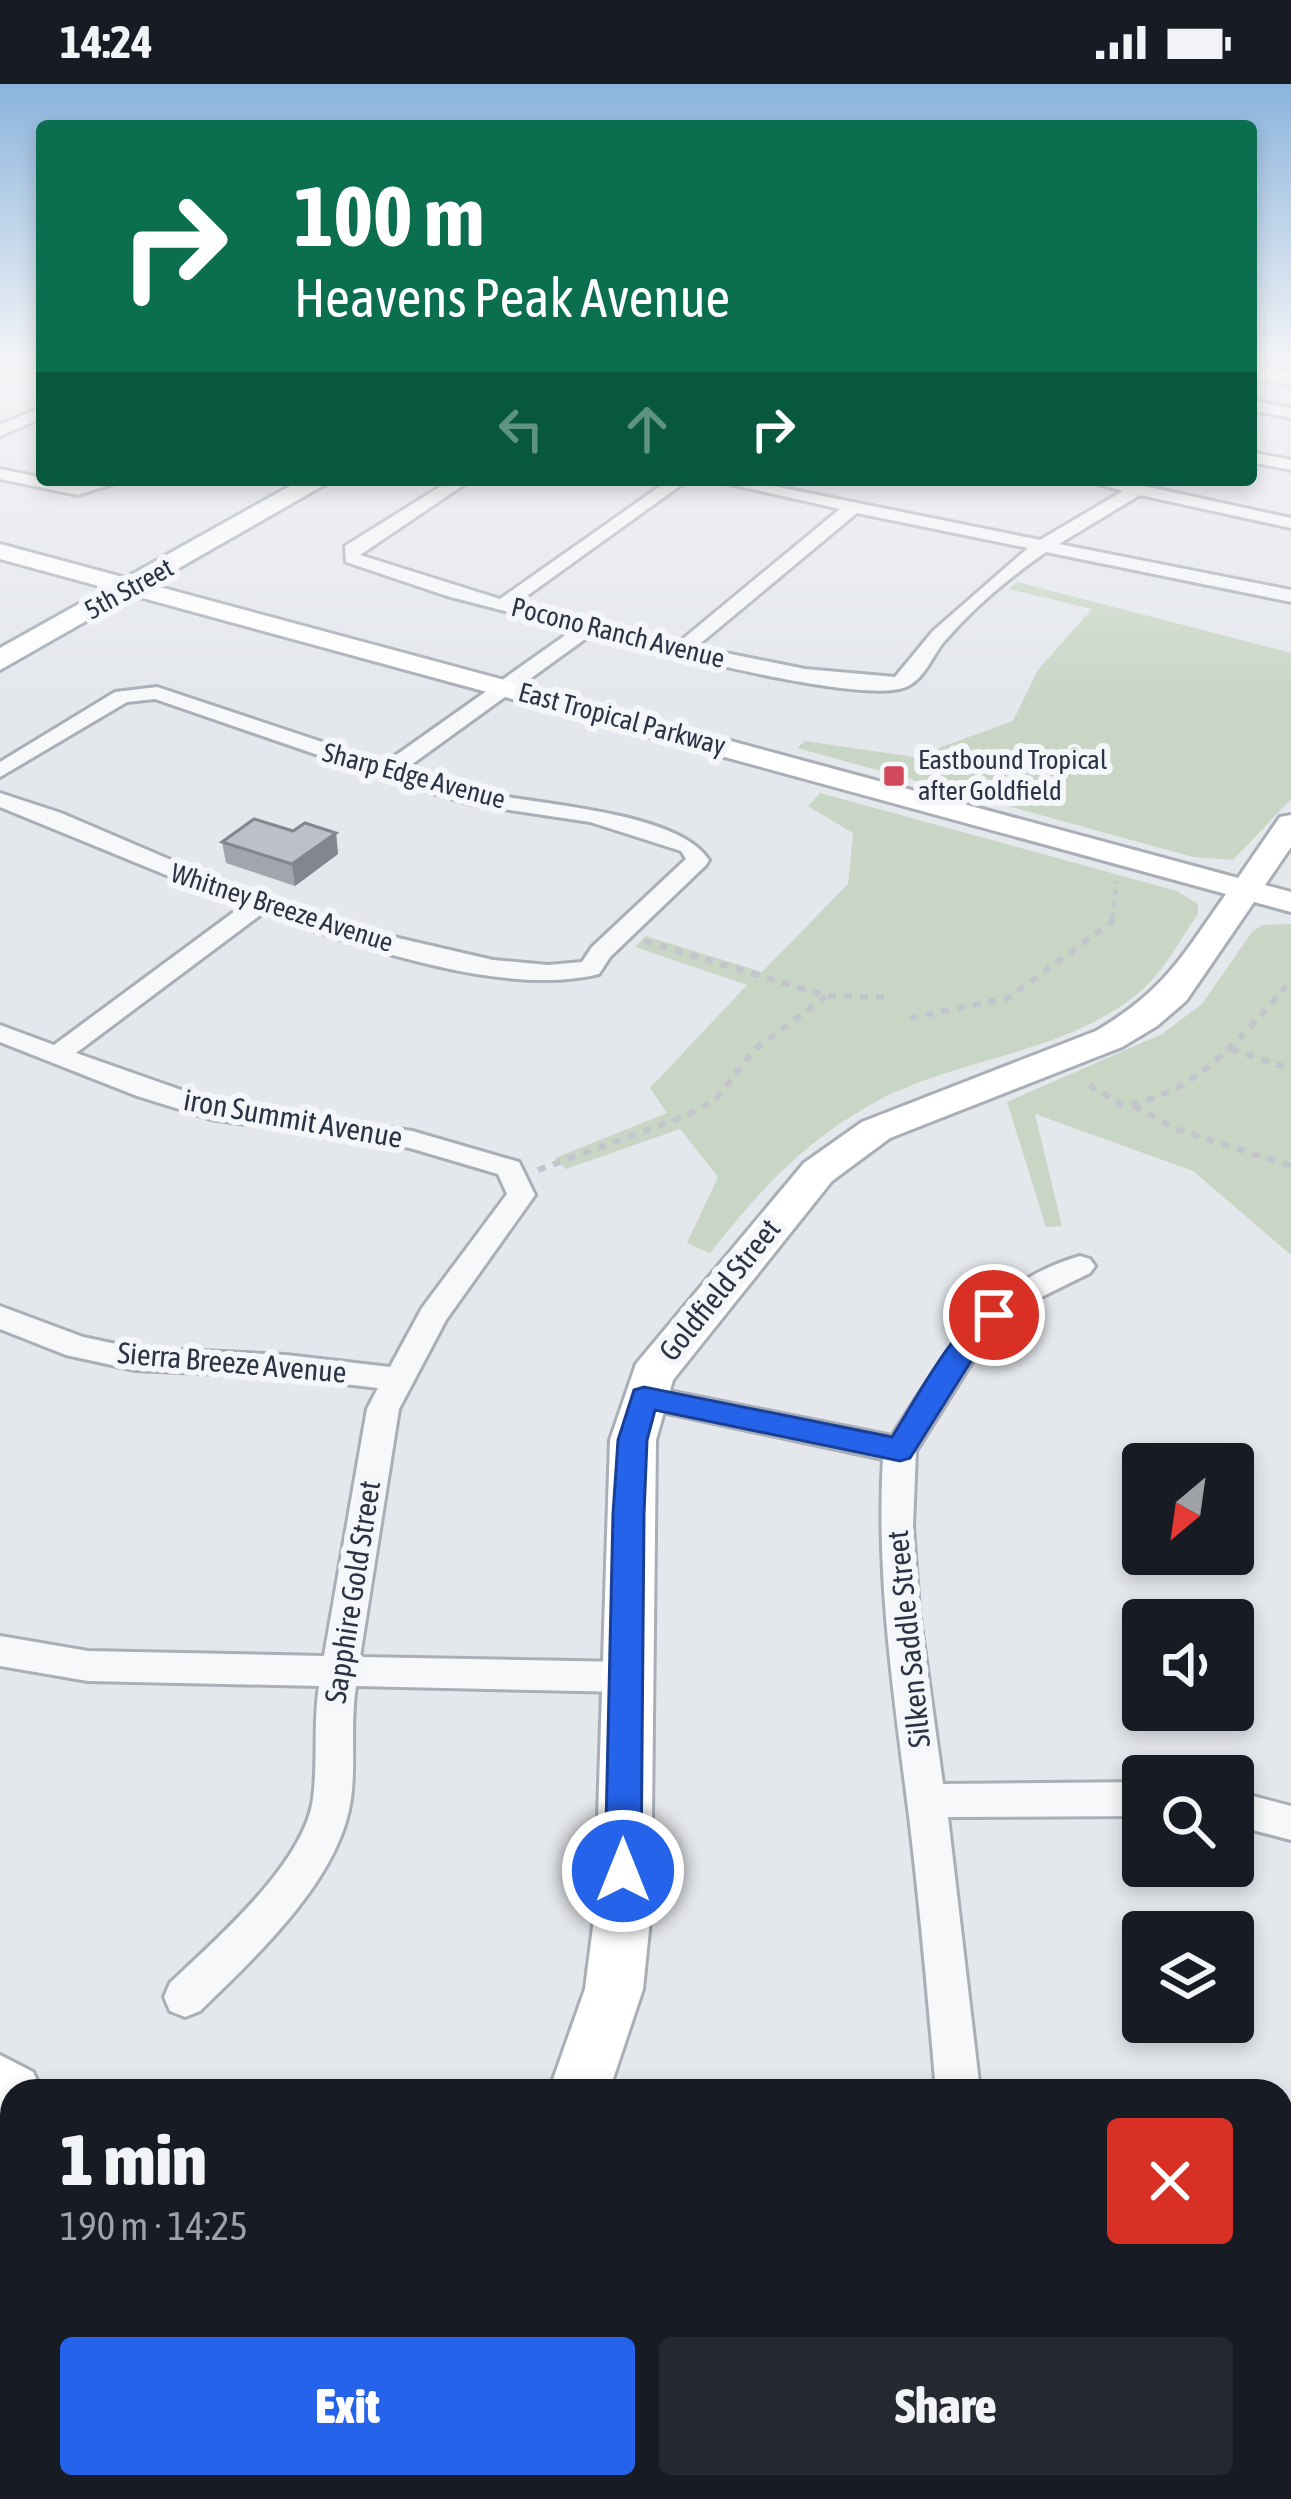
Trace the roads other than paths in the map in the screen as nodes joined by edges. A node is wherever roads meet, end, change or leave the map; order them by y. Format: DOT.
graph roads {
  1 [pos="0,474"];
  2 [pos="36,480"];
  3 [pos="266,486"];
  4 [pos="309,486"];
  5 [pos="453,486"];
  6 [pos="671,486"];
  7 [pos="747,486"];
  8 [pos="1119,486"];
  9 [pos="1136,490"];
  10 [pos="851,509"];
  11 [pos="1291,523"];
  12 [pos="1046,544"];
  13 [pos="0,551"];
  14 [pos="100,577"];
  15 [pos="134,586"];
  16 [pos="1291,596"];
  17 [pos="504,604"];
  18 [pos="591,626"];
  19 [pos="0,632"];
  20 [pos="682,649"];
  21 [pos="0,661"];
  22 [pos="506,687"];
  23 [pos="0,771"];
  24 [pos="387,772"];
  25 [pos="0,800"];
  26 [pos="1291,824"];
  27 [pos="1243,889"];
  28 [pos="263,902"];
  29 [pos="1291,902"];
  30 [pos="576,972"];
  31 [pos="0,1033"];
  32 [pos="56,1055"];
  33 [pos="517,1178"];
  34 [pos="1080,1265"];
  35 [pos="0,1317"];
  36 [pos="398,1379"];
  37 [pos="644,1397"];
  38 [pos="900,1450"];
  39 [pos="0,1651"];
  40 [pos="340,1673"];
  41 [pos="626,1677"];
  42 [pos="1122,1798"];
  43 [pos="926,1801"];
  44 [pos="1254,1813"];
  45 [pos="1291,1823"];
  46 [pos="185,1997"];
  47 [pos="583,2079"];
  48 [pos="957,2079"];
  1 -- 2 [label="street"];
  3 -- 14 [label="main road, 5th Street"];
  4 -- 15 [label="main road, 5th Street"];
  5 -- 17 [label="street, Pocono Ranch Avenue"];
  6 -- 17 [label="street"];
  7 -- 10 [label="street"];
  8 -- 9 [label="street"];
  9 -- 11 [label="street"];
  9 -- 12 [label="street"];
  10 -- 12 [label="street"];
  10 -- 20 [label="street"];
  12 -- 16 [label="street"];
  12 -- 20 [label="street, Pocono Ranch Avenue"];
  13 -- 14 [label="main road, East Tropical Parkway"];
  14 -- 15 [label="main road, East Tropical Parkway"];
  14 -- 19 [label="main road, 5th Street"];
  15 -- 21 [label="main road, 5th Street"];
  15 -- 22 [label="main road, East Tropical Parkway"];
  17 -- 18 [label="street, Pocono Ranch Avenue"];
  18 -- 20 [label="street, Pocono Ranch Avenue"];
  18 -- 22 [label="street"];
  22 -- 24 [label="street"];
  22 -- 27 [label="main road, East Tropical Parkway"];
  23 -- 24 [label="street, Sharp Edge Avenue"];
  24 -- 30 [label="street, Sharp Edge Avenue"];
  25 -- 28 [label="street, Whitney Breeze Avenue"];
  26 -- 27 [label="main road, Goldfield Street"];
  27 -- 29 [label="main road, East Tropical Parkway"];
  27 -- 37 [label="main road, Goldfield Street"];
  28 -- 30 [label="street, Whitney Breeze Avenue"];
  28 -- 32 [label="street"];
  31 -- 32 [label="street, iron Summit Avenue"];
  32 -- 33 [label="street, iron Summit Avenue"];
  33 -- 36 [label="street, Sapphire Gold Street"];
  34 -- 38 [label="street, Silken Saddle Street"];
  35 -- 36 [label="street, Sierra Breeze Avenue"];
  36 -- 40 [label="street, Sapphire Gold Street"];
  37 -- 38 [label="street"];
  37 -- 41 [label="main road, Goldfield Street"];
  38 -- 43 [label="street, Silken Saddle Street"];
  39 -- 40 [label="street"];
  40 -- 41 [label="street"];
  40 -- 46 [label="street, Sapphire Gold Street"];
  41 -- 47 [label="main road, Goldfield Street"];
  42 -- 43 [label="street"];
  43 -- 48 [label="street, Silken Saddle Street"];
  44 -- 45 [label="street"];
}
